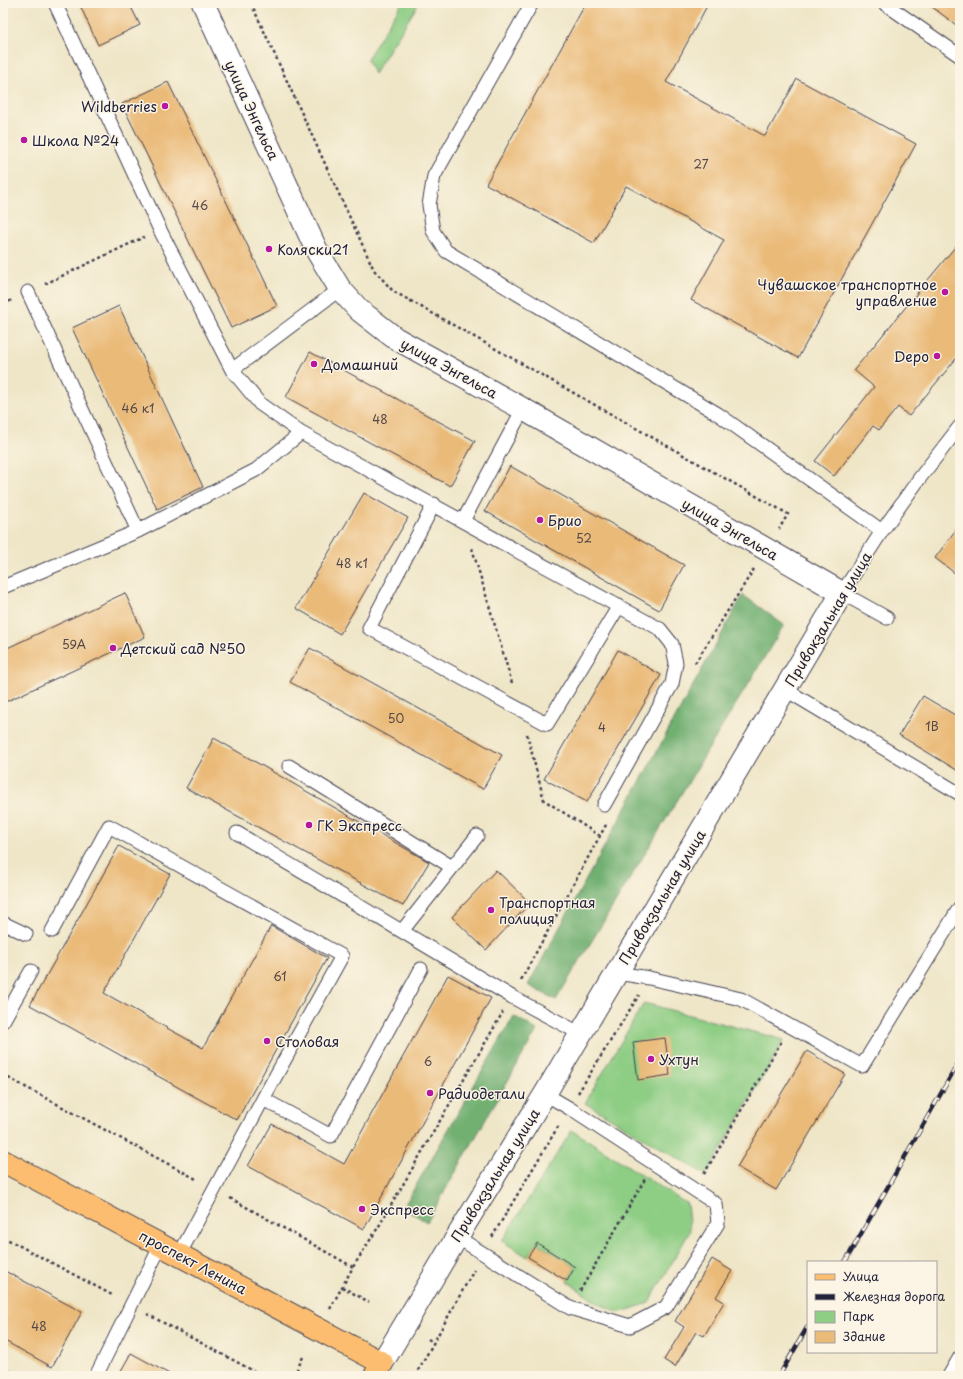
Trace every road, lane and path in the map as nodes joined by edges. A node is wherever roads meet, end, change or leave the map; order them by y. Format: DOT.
graph roads {
  1 [pos="55,3"];
  2 [pos="203,3"];
  3 [pos="251,3"];
  4 [pos="532,3"];
  5 [pos="884,3"];
  6 [pos="960,56"];
  7 [pos="160,230"];
  8 [pos="340,289"];
  9 [pos="28,292"];
  10 [pos="3,304"];
  11 [pos="232,370"];
  12 [pos="523,409"];
  13 [pos="960,426"];
  14 [pos="301,432"];
  15 [pos="434,504"];
  16 [pos="463,521"];
  17 [pos="138,531"];
  18 [pos="882,531"];
  19 [pos="767,550"];
  20 [pos="3,587"];
  21 [pos="842,594"];
  22 [pos="619,606"];
  23 [pos="887,618"];
  24 [pos="692,668"];
  25 [pos="786,690"];
  26 [pos="289,766"];
  27 [pos="960,794"];
  28 [pos="604,804"];
  29 [pos="608,822"];
  30 [pos="237,833"];
  31 [pos="477,836"];
  32 [pos="452,867"];
  33 [pos="960,907"];
  34 [pos="3,923"];
  35 [pos="52,931"];
  36 [pos="402,931"];
  37 [pos="26,934"];
  38 [pos="421,969"];
  39 [pos="31,971"];
  40 [pos="617,973"];
  41 [pos="512,996"];
  42 [pos="3,1021"];
  43 [pos="791,1026"];
  44 [pos="581,1034"];
  45 [pos="3,1075"];
  46 [pos="545,1094"];
  47 [pos="263,1099"];
  48 [pos="3,1161"];
  49 [pos="655,1164"];
  50 [pos="215,1189"];
  51 [pos="694,1190"];
  52 [pos="493,1236"];
  53 [pos="457,1237"];
  54 [pos="170,1250"];
  55 [pos="483,1254"];
  56 [pos="353,1267"];
  57 [pos="342,1287"];
  58 [pos="369,1302"];
  59 [pos="570,1308"];
  60 [pos="330,1309"];
  61 [pos="428,1339"];
  62 [pos="433,1342"];
  63 [pos="303,1357"];
  64 [pos="960,1357"];
  65 [pos="379,1369"];
  66 [pos="96,1376"];
  67 [pos="294,1376"];
  68 [pos="415,1376"];
  69 [pos="949,1376"];
  1 -- 7 [label="lane"];
  2 -- 8 [label="street, улица Энгельса"];
  3 -- 19 [label="path"];
  4 -- 18 [label="lane"];
  5 -- 6 [label="lane"];
  7 -- 9 [label="path"];
  7 -- 11 [label="lane"];
  8 -- 11 [label="lane"];
  8 -- 12 [label="street, улица Энгельса"];
  9 -- 10 [label="path"];
  9 -- 17 [label="lane"];
  11 -- 14 [label="lane"];
  12 -- 16 [label="lane"];
  12 -- 19 [label="street, улица Энгельса"];
  13 -- 18 [label="lane, Привокзальная улица"];
  14 -- 15 [label="lane"];
  14 -- 17 [label="lane"];
  15 -- 16 [label="lane"];
  15 -- 22 [label="lane"];
  16 -- 22 [label="lane"];
  17 -- 20 [label="lane"];
  18 -- 21 [label="lane, Привокзальная улица"];
  19 -- 21 [label="street, улица Энгельса"];
  19 -- 24 [label="path"];
  21 -- 23 [label="lane"];
  21 -- 25 [label="street, Привокзальная улица"];
  22 -- 28 [label="lane"];
  25 -- 27 [label="lane"];
  25 -- 40 [label="street, Привокзальная улица"];
  26 -- 32 [label="lane"];
  29 -- 41 [label="path"];
  30 -- 36 [label="lane"];
  31 -- 32 [label="lane"];
  32 -- 36 [label="lane"];
  33 -- 43 [label="lane"];
  34 -- 37 [label="lane"];
  35 -- 47 [label="lane"];
  36 -- 41 [label="lane"];
  38 -- 47 [label="lane"];
  39 -- 42 [label="lane"];
  40 -- 43 [label="lane"];
  40 -- 44 [label="street, Привокзальная улица"];
  41 -- 44 [label="lane"];
  41 -- 56 [label="path"];
  43 -- 51 [label="path"];
  44 -- 46 [label="street, Привокзальная улица"];
  45 -- 50 [label="path"];
  46 -- 49 [label="lane"];
  46 -- 53 [label="street, Привокзальная улица"];
  47 -- 50 [label="lane"];
  48 -- 54 [label="main road, проспект Ленина"];
  49 -- 51 [label="lane"];
  49 -- 59 [label="path"];
  50 -- 54 [label="lane"];
  50 -- 56 [label="path"];
  51 -- 59 [label="lane"];
  52 -- 55 [label="path"];
  53 -- 55 [label="lane"];
  53 -- 65 [label="street, Привокзальная улица"];
  54 -- 65 [label="main road, проспект Ленина"];
  54 -- 66 [label="lane"];
  55 -- 59 [label="lane"];
  55 -- 62 [label="path"];
  56 -- 57 [label="path"];
  57 -- 58 [label="path"];
  57 -- 60 [label="path"];
  61 -- 62 [label="path"];
  62 -- 68 [label="path"];
  63 -- 67 [label="path"];
  64 -- 69 [label="lane"];
}
